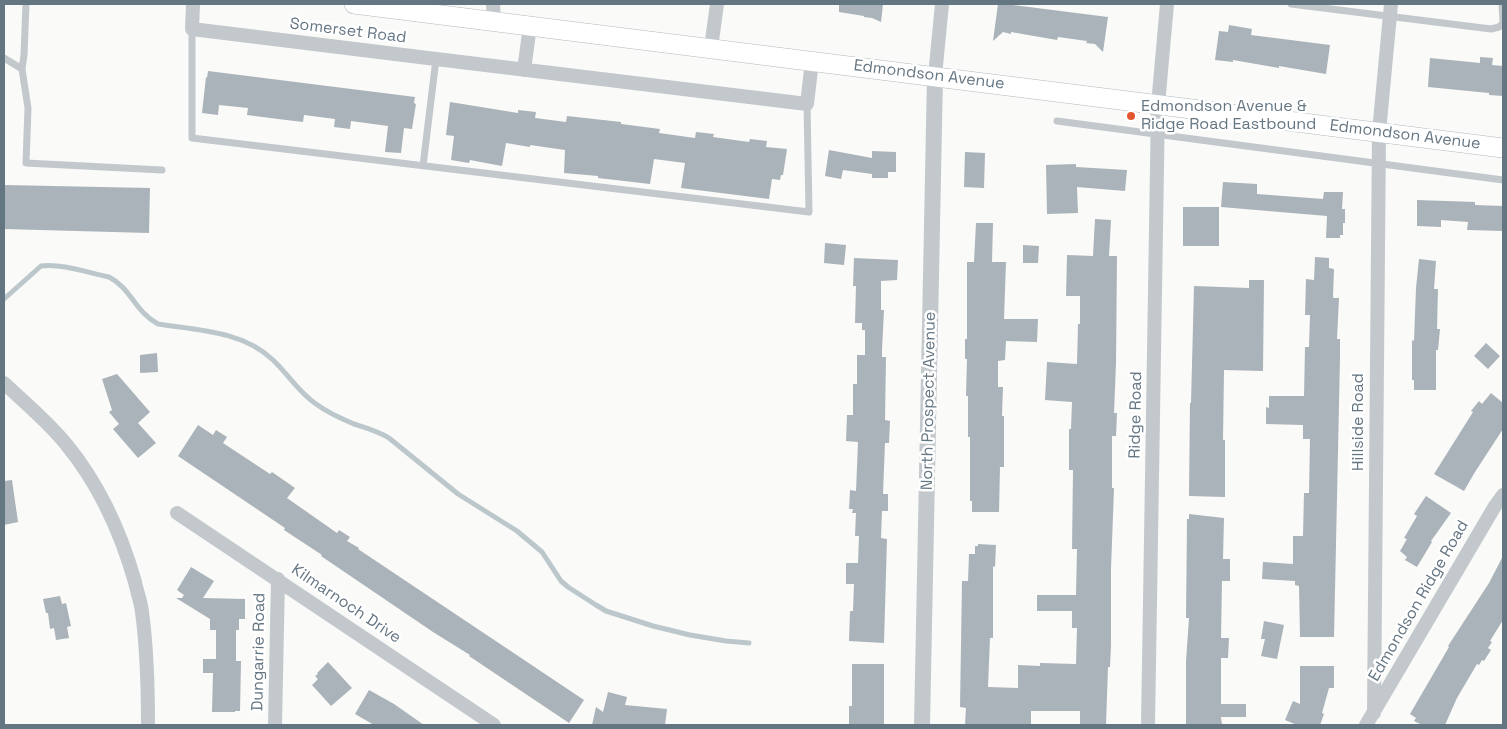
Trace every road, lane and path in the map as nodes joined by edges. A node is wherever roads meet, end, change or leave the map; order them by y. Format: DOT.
graph roads {
  1 [pos="26,4"];
  2 [pos="193,4"];
  3 [pos="354,4"];
  4 [pos="716,4"];
  5 [pos="942,4"];
  6 [pos="1167,4"];
  7 [pos="1291,4"];
  8 [pos="1502,4"];
  9 [pos="1390,10"];
  10 [pos="493,13"];
  11 [pos="530,26"];
  12 [pos="192,29"];
  13 [pos="711,48"];
  14 [pos="4,58"];
  15 [pos="436,60"];
  16 [pos="812,61"];
  17 [pos="22,69"];
  18 [pos="524,70"];
  19 [pos="935,76"];
  20 [pos="807,104"];
  21 [pos="1158,105"];
  22 [pos="1057,120"];
  23 [pos="1379,132"];
  24 [pos="1158,134"];
  25 [pos="1503,148"];
  26 [pos="1378,164"];
  27 [pos="423,166"];
  28 [pos="162,170"];
  29 [pos="1503,180"];
  30 [pos="4,383"];
  31 [pos="1503,495"];
  32 [pos="177,513"];
  33 [pos="278,579"];
  34 [pos="1374,713"];
  35 [pos="148,725"];
  36 [pos="275,725"];
  37 [pos="494,725"];
  38 [pos="922,725"];
  39 [pos="1148,725"];
  40 [pos="1366,725"];
  1 -- 17 [label="lane"];
  2 -- 12 [label="street"];
  3 -- 10 [label="main road, Edmondson Avenue"];
  4 -- 13 [label="street"];
  5 -- 19 [label="street"];
  6 -- 21 [label="street, Ridge Road"];
  7 -- 9 [label="lane"];
  8 -- 9 [label="lane"];
  9 -- 23 [label="street, Hillside Road"];
  10 -- 11 [label="main road, Edmondson Avenue"];
  11 -- 13 [label="main road, Edmondson Avenue"];
  11 -- 18 [label="street"];
  12 -- 15 [label="street, Somerset Road"];
  12 -- 27 [label="lane"];
  13 -- 16 [label="main road, Edmondson Avenue"];
  14 -- 17 [label="lane"];
  15 -- 18 [label="street, Somerset Road"];
  15 -- 27 [label="lane"];
  16 -- 19 [label="main road, Edmondson Avenue"];
  16 -- 20 [label="street"];
  17 -- 28 [label="lane"];
  18 -- 20 [label="street, Somerset Road"];
  19 -- 21 [label="main road, Edmondson Avenue"];
  19 -- 38 [label="street, North Prospect Avenue"];
  20 -- 27 [label="lane"];
  21 -- 23 [label="main road, Edmondson Avenue"];
  21 -- 24 [label="street, Ridge Road"];
  22 -- 24 [label="lane"];
  23 -- 25 [label="main road, Edmondson Avenue"];
  23 -- 26 [label="street, Hillside Road"];
  24 -- 26 [label="lane"];
  24 -- 39 [label="street, Ridge Road"];
  26 -- 29 [label="lane"];
  26 -- 34 [label="street, Hillside Road"];
  30 -- 35 [label="street"];
  31 -- 34 [label="street, Edmondson Ridge Road"];
  32 -- 33 [label="street, Kilmarnoch Drive"];
  33 -- 36 [label="street, Dungarrie Road"];
  33 -- 37 [label="street, Kilmarnoch Drive"];
  34 -- 40 [label="street, Edmondson Ridge Road"];
}
